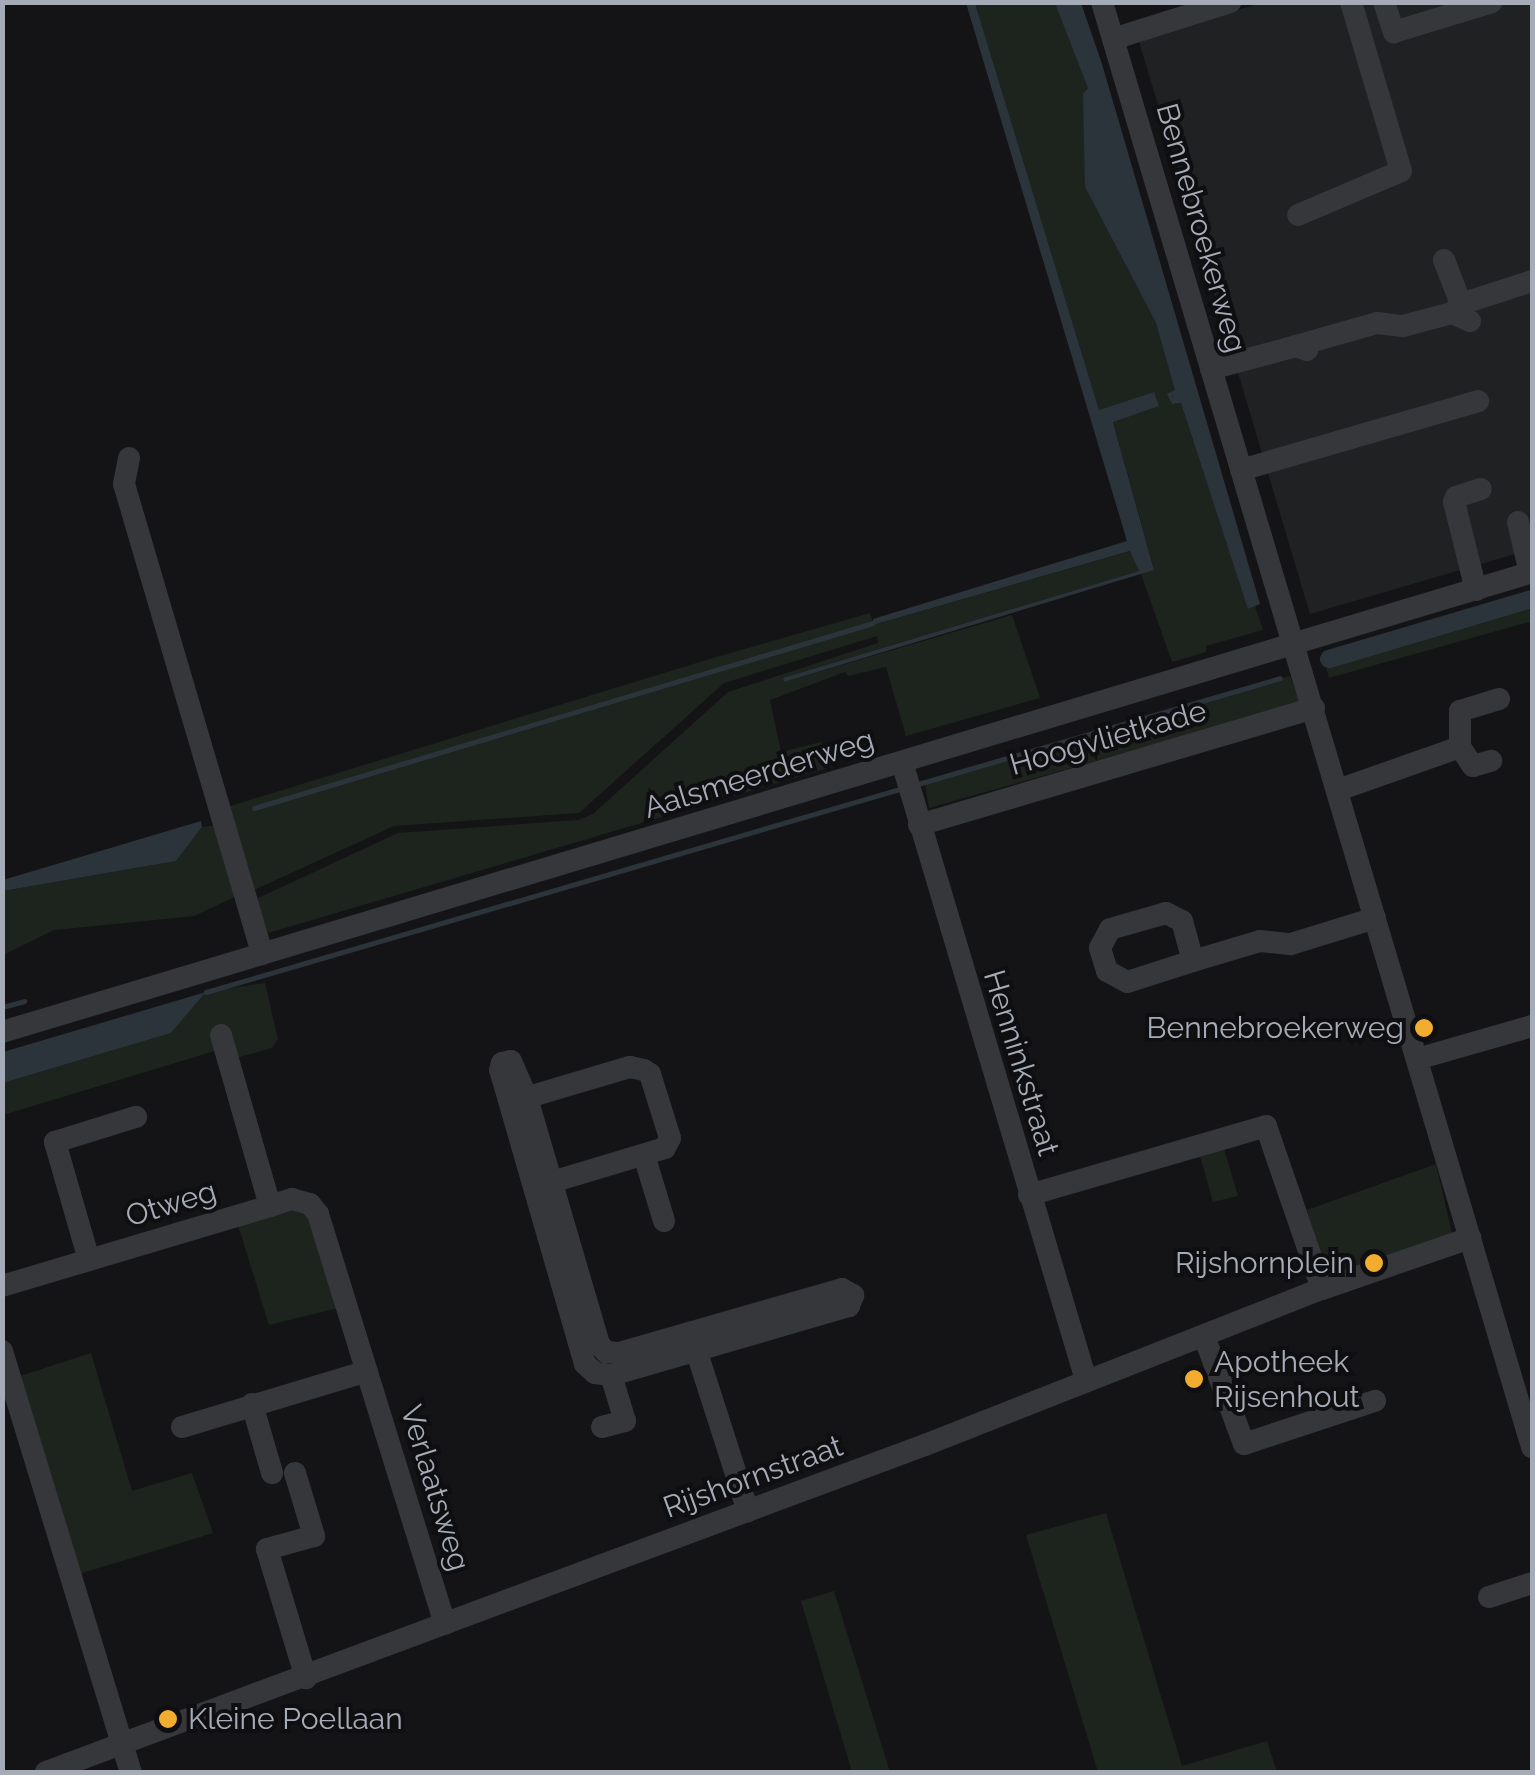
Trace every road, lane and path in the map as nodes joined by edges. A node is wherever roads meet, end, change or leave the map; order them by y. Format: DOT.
graph roads {
  1 [pos="1102,2"];
  2 [pos="1230,2"];
  3 [pos="1351,2"];
  4 [pos="1384,2"];
  5 [pos="1492,2"];
  6 [pos="1112,38"];
  7 [pos="1298,216"];
  8 [pos="1444,260"];
  9 [pos="1532,282"];
  10 [pos="1461,312"];
  11 [pos="1211,369"];
  12 [pos="1478,401"];
  13 [pos="129,458"];
  14 [pos="1242,470"];
  15 [pos="1480,489"];
  16 [pos="1518,522"];
  17 [pos="1531,573"];
  18 [pos="1476,590"];
  19 [pos="1295,646"];
  20 [pos="1499,699"];
  21 [pos="1314,708"];
  22 [pos="1460,747"];
  23 [pos="1491,761"];
  24 [pos="906,778"];
  25 [pos="1338,790"];
  26 [pos="918,826"];
  27 [pos="1375,918"];
  28 [pos="262,954"];
  29 [pos="1193,961"];
  30 [pos="1532,1026"];
  31 [pos="2,1032"];
  32 [pos="220,1035"];
  33 [pos="1417,1059"];
  34 [pos="136,1116"];
  35 [pos="644,1155"];
  36 [pos="543,1185"];
  37 [pos="1029,1195"];
  38 [pos="270,1206"];
  39 [pos="664,1221"];
  40 [pos="1470,1238"];
  41 [pos="89,1260"];
  42 [pos="2,1286"];
  43 [pos="1322,1289"];
  44 [pos="1204,1336"];
  45 [pos="694,1342"];
  46 [pos="2,1352"];
  47 [pos="604,1367"];
  48 [pos="367,1370"];
  49 [pos="1086,1380"];
  50 [pos="1374,1401"];
  51 [pos="252,1404"];
  52 [pos="182,1427"];
  53 [pos="602,1427"];
  54 [pos="1532,1447"];
  55 [pos="748,1511"];
  56 [pos="1532,1583"];
  57 [pos="1489,1597"];
  58 [pos="446,1624"];
  59 [pos="306,1678"];
  60 [pos="122,1744"];
  61 [pos="53,1771"];
  62 [pos="131,1772"];
  1 -- 6 [label="street, Bennebroekerweg"];
  2 -- 6 [label="street"];
  3 -- 7 [label="street"];
  4 -- 5 [label="street"];
  6 -- 11 [label="street, Bennebroekerweg"];
  8 -- 10 [label="street"];
  9 -- 10 [label="street"];
  10 -- 11 [label="street"];
  11 -- 14 [label="street, Bennebroekerweg"];
  12 -- 14 [label="street"];
  13 -- 28 [label="street"];
  14 -- 19 [label="street, Bennebroekerweg"];
  15 -- 18 [label="street"];
  16 -- 17 [label="street"];
  17 -- 18 [label="street, Aalsmeerderweg"];
  18 -- 19 [label="street, Aalsmeerderweg"];
  19 -- 21 [label="street, Bennebroekerweg"];
  19 -- 24 [label="street, Aalsmeerderweg"];
  20 -- 22 [label="street"];
  21 -- 25 [label="street, Bennebroekerweg"];
  21 -- 26 [label="street, Hoogvlietkade"];
  22 -- 23 [label="street"];
  22 -- 25 [label="street"];
  24 -- 26 [label="street, Henninkstraat"];
  24 -- 28 [label="street, Aalsmeerderweg"];
  25 -- 27 [label="street, Bennebroekerweg"];
  26 -- 37 [label="street, Henninkstraat"];
  27 -- 29 [label="street"];
  27 -- 33 [label="street, Bennebroekerweg"];
  28 -- 31 [label="street, Aalsmeerderweg"];
  30 -- 33 [label="street"];
  32 -- 38 [label="street"];
  33 -- 40 [label="street, Bennebroekerweg"];
  34 -- 41 [label="street"];
  35 -- 36 [label="street"];
  35 -- 36 [label="street"];
  35 -- 39 [label="street"];
  36 -- 47 [label="street"];
  37 -- 43 [label="street"];
  37 -- 49 [label="street, Henninkstraat"];
  38 -- 41 [label="street, Otweg"];
  38 -- 48 [label="street, Verlaatsweg"];
  40 -- 43 [label="street, Rijshornstraat"];
  40 -- 54 [label="street, Bennebroekerweg"];
  41 -- 42 [label="street, Otweg"];
  43 -- 44 [label="street, Rijshornstraat"];
  44 -- 49 [label="street, Rijshornstraat"];
  44 -- 50 [label="street"];
  45 -- 45 [label="street"];
  45 -- 47 [label="street"];
  45 -- 55 [label="street"];
  46 -- 60 [label="street"];
  47 -- 53 [label="street"];
  48 -- 51 [label="street"];
  48 -- 58 [label="street, Verlaatsweg"];
  49 -- 55 [label="street, Rijshornstraat"];
  51 -- 52 [label="street"];
  51 -- 59 [label="street"];
  55 -- 58 [label="street, Rijshornstraat"];
  56 -- 57 [label="street"];
  58 -- 59 [label="street, Rijshornstraat"];
  59 -- 60 [label="street, Rijshornstraat"];
  60 -- 61 [label="street, Rijshornstraat"];
  60 -- 62 [label="street"];
}
